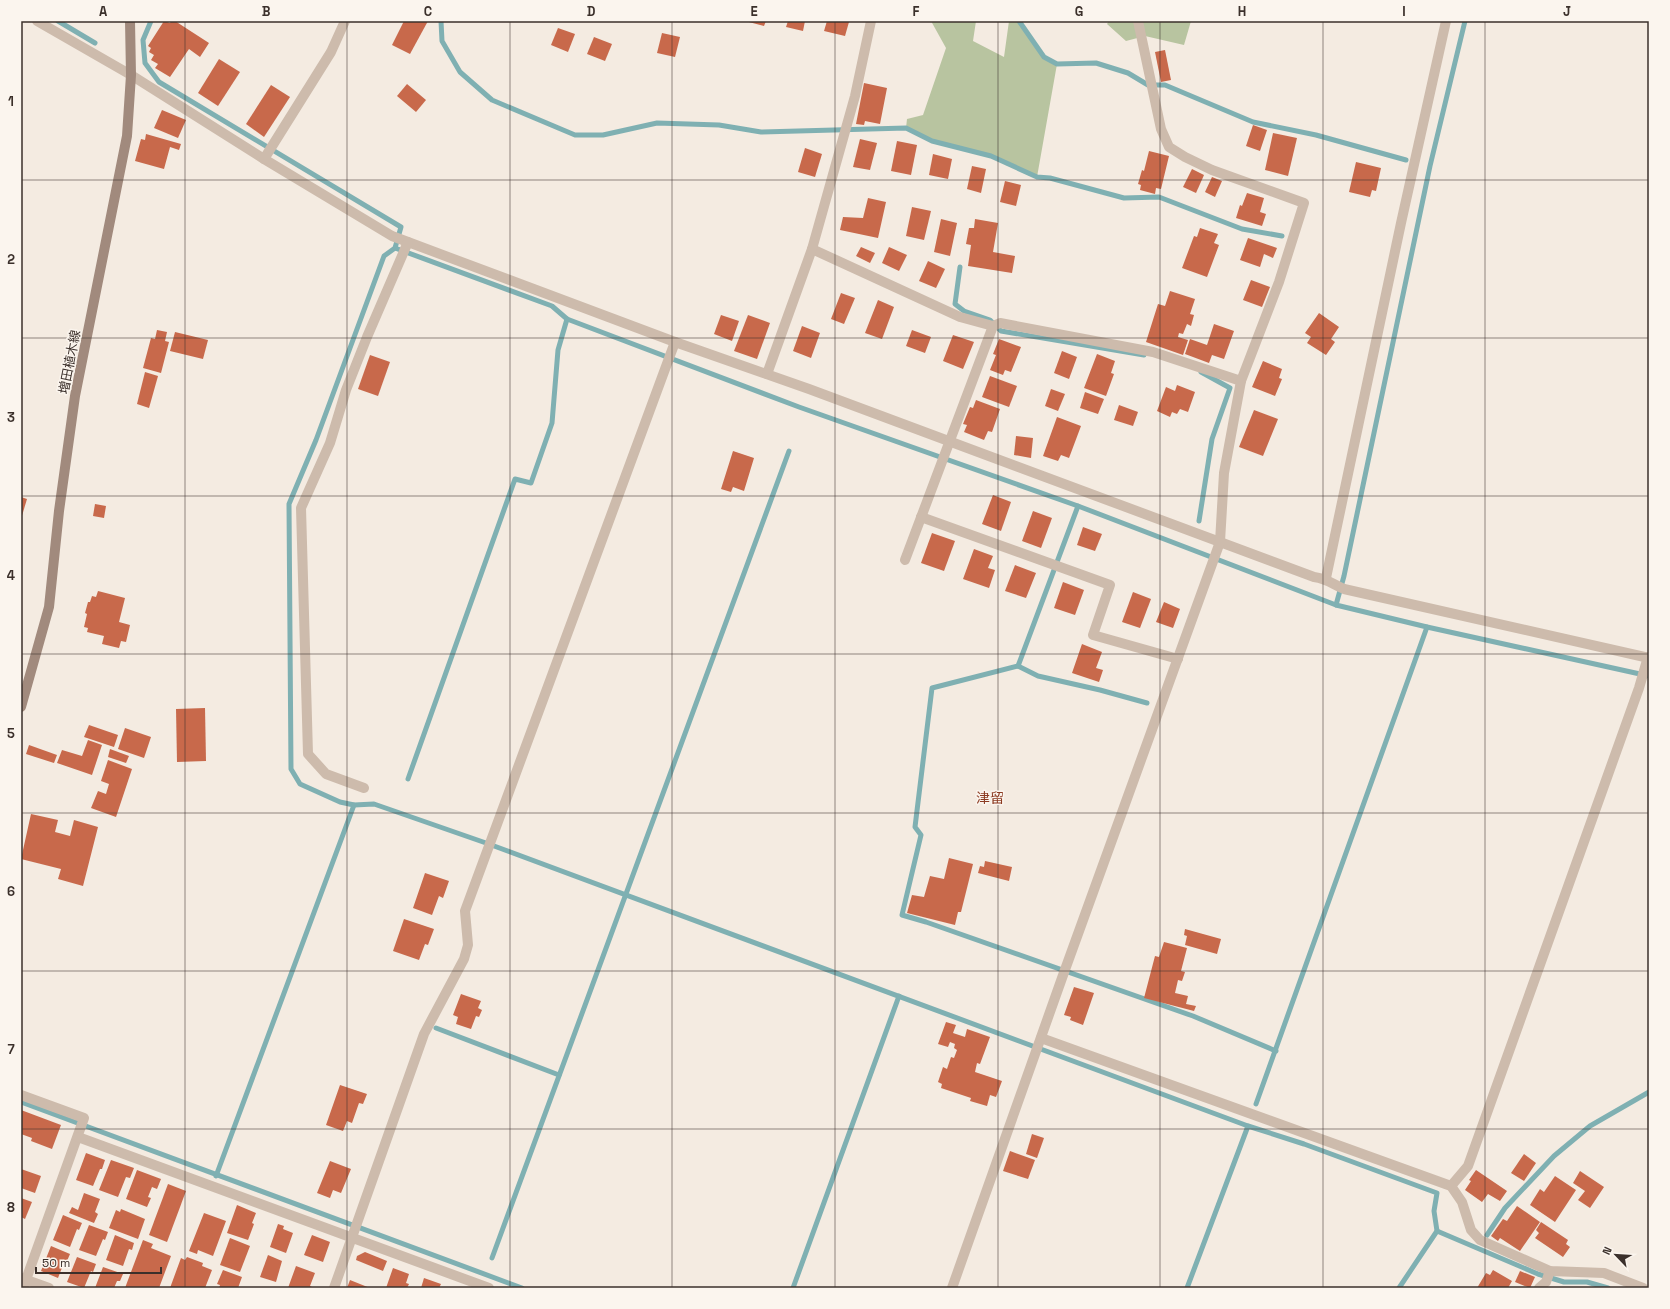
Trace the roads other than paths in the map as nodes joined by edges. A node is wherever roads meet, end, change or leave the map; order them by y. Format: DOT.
graph roads {
  1 [pos="36,21"];
  2 [pos="130,21"];
  3 [pos="345,21"];
  4 [pos="871,21"];
  5 [pos="1138,21"];
  6 [pos="1446,21"];
  7 [pos="131,75"];
  8 [pos="266,156"];
  9 [pos="406,243"];
  10 [pos="812,249"];
  11 [pos="996,324"];
  12 [pos="675,342"];
  13 [pos="767,374"];
  14 [pos="1241,381"];
  15 [pos="947,445"];
  16 [pos="921,517"];
  17 [pos="1220,542"];
  18 [pos="905,560"];
  19 [pos="1326,578"];
  20 [pos="1648,657"];
  21 [pos="1178,659"];
  22 [pos="21,707"];
  23 [pos="364,788"];
  24 [pos="1038,1044"];
  25 [pos="21,1095"];
  26 [pos="78,1134"];
  27 [pos="1451,1186"];
  28 [pos="353,1234"];
  29 [pos="1550,1271"];
  30 [pos="23,1282"];
  31 [pos="1542,1285"];
  32 [pos="49,1288"];
  33 [pos="334,1288"];
  34 [pos="489,1288"];
  35 [pos="952,1288"];
  36 [pos="1642,1288"];
  1 -- 7 [label="street"];
  2 -- 7 [label="street, 増田植木線"];
  3 -- 8 [label="street"];
  4 -- 10 [label="street"];
  5 -- 14 [label="street"];
  6 -- 19 [label="street"];
  7 -- 8 [label="street"];
  7 -- 22 [label="street, 増田植木線"];
  8 -- 9 [label="street"];
  9 -- 12 [label="street"];
  9 -- 23 [label="street"];
  10 -- 11 [label="street"];
  10 -- 13 [label="street"];
  11 -- 14 [label="street"];
  11 -- 15 [label="street"];
  12 -- 13 [label="street"];
  12 -- 28 [label="street"];
  13 -- 15 [label="street"];
  14 -- 17 [label="street"];
  15 -- 16 [label="street"];
  15 -- 17 [label="street"];
  16 -- 18 [label="street"];
  16 -- 21 [label="street"];
  17 -- 19 [label="street"];
  17 -- 21 [label="street"];
  19 -- 20 [label="street"];
  20 -- 27 [label="street"];
  21 -- 24 [label="street"];
  24 -- 27 [label="street"];
  24 -- 35 [label="street"];
  25 -- 26 [label="street"];
  26 -- 28 [label="street"];
  26 -- 30 [label="street"];
  27 -- 29 [label="street"];
  28 -- 33 [label="street"];
  28 -- 34 [label="street"];
  29 -- 31 [label="street"];
  29 -- 36 [label="street"];
  30 -- 32 [label="street"];
}
